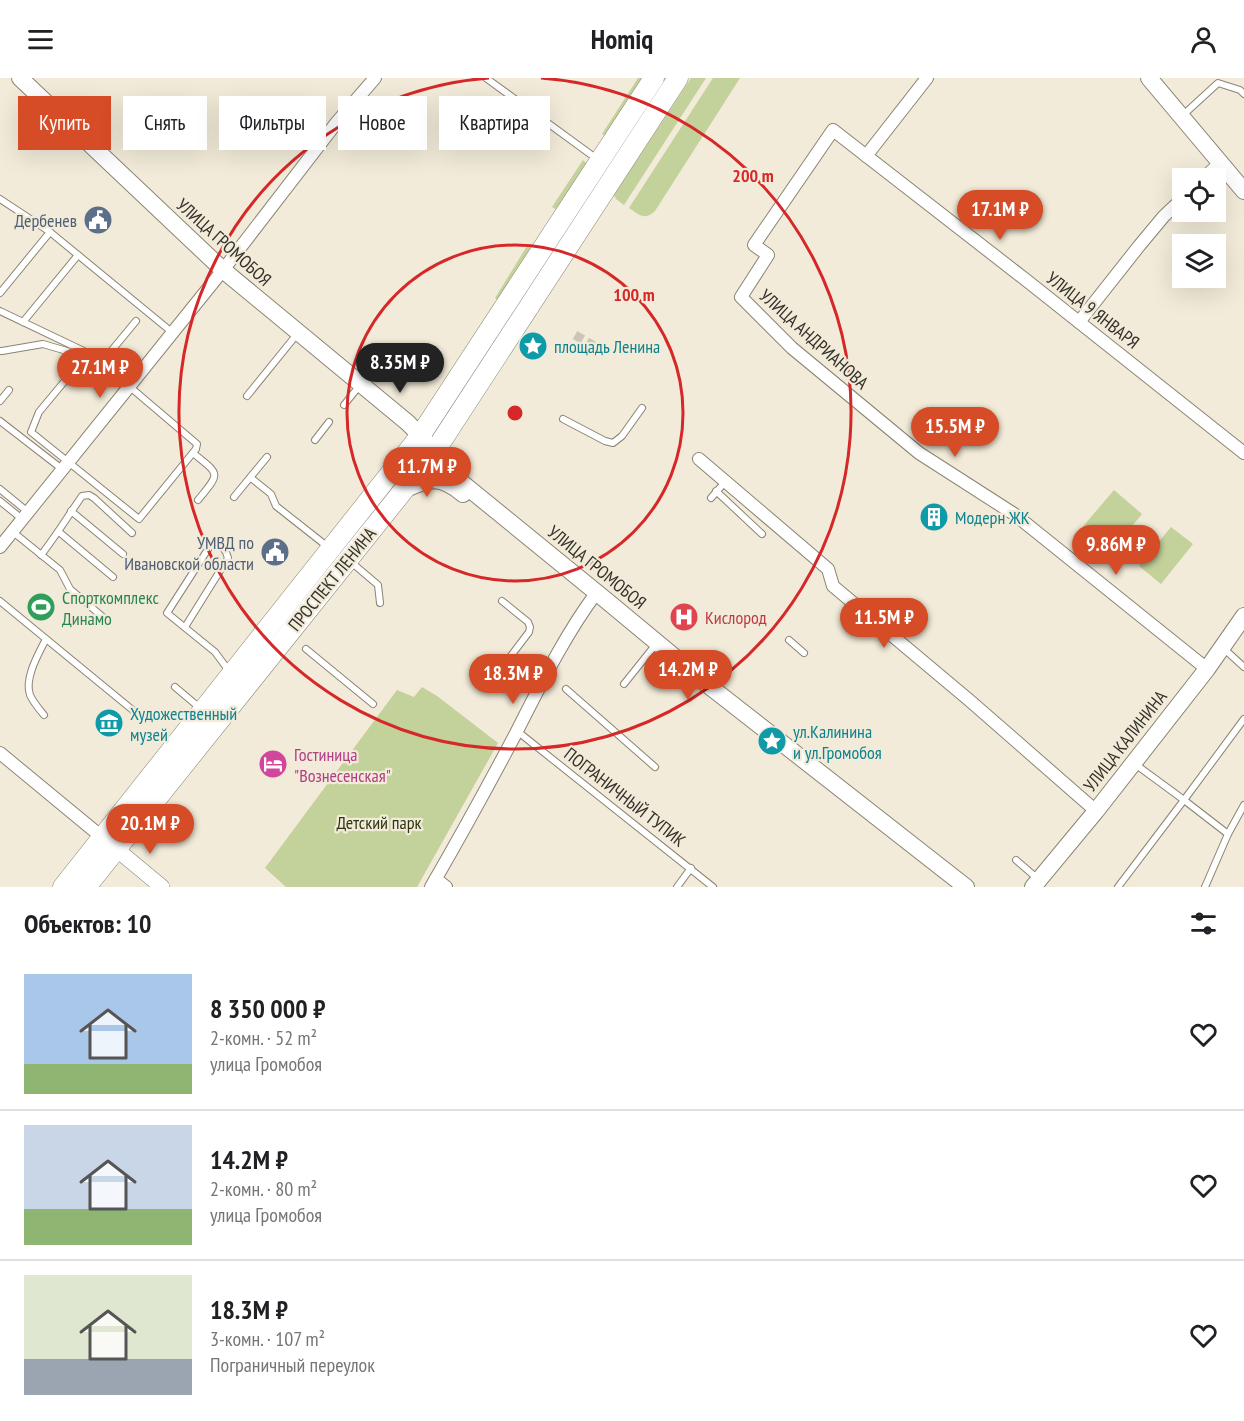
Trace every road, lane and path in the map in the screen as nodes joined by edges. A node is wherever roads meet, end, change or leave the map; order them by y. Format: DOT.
graph roads {
  1 [pos="20,78"];
  2 [pos="375,78"];
  3 [pos="486,78"];
  4 [pos="654,78"];
  5 [pos="678,78"];
  6 [pos="927,78"];
  7 [pos="1149,78"];
  8 [pos="1218,80"];
  9 [pos="1244,94"];
  10 [pos="1182,117"];
  11 [pos="866,156"];
  12 [pos="600,161"];
  13 [pos="1220,163"];
  14 [pos="1215,168"];
  15 [pos="1244,190"];
  16 [pos="0,199"];
  17 [pos="1172,208"];
  18 [pos="50,232"];
  19 [pos="78,255"];
  20 [pos="223,270"];
  21 [pos="0,293"];
  22 [pos="741,297"];
  23 [pos="0,310"];
  24 [pos="136,321"];
  25 [pos="23,322"];
  26 [pos="1079,322"];
  27 [pos="173,333"];
  28 [pos="298,333"];
  29 [pos="0,351"];
  30 [pos="88,353"];
  31 [pos="134,382"];
  32 [pos="361,384"];
  33 [pos="9,390"];
  34 [pos="248,396"];
  35 [pos="0,402"];
  36 [pos="344,405"];
  37 [pos="642,408"];
  38 [pos="563,419"];
  39 [pos="0,421"];
  40 [pos="329,422"];
  41 [pos="420,436"];
  42 [pos="315,440"];
  43 [pos="435,451"];
  44 [pos="193,453"];
  45 [pos="1244,453"];
  46 [pos="267,458"];
  47 [pos="699,459"];
  48 [pos="66,466"];
  49 [pos="250,478"];
  50 [pos="725,482"];
  51 [pos="451,484"];
  52 [pos="0,489"];
  53 [pos="402,490"];
  54 [pos="716,491"];
  55 [pos="234,497"];
  56 [pos="711,498"];
  57 [pos="198,500"];
  58 [pos="0,501"];
  59 [pos="750,503"];
  60 [pos="71,512"];
  61 [pos="740,513"];
  62 [pos="25,516"];
  63 [pos="12,532"];
  64 [pos="59,532"];
  65 [pos="132,532"];
  66 [pos="762,534"];
  67 [pos="0,547"];
  68 [pos="123,554"];
  69 [pos="339,554"];
  70 [pos="41,555"];
  71 [pos="113,578"];
  72 [pos="594,596"];
  73 [pos="0,600"];
  74 [pos="502,601"];
  75 [pos="380,603"];
  76 [pos="1244,616"];
  77 [pos="104,618"];
  78 [pos="185,627"];
  79 [pos="46,639"];
  80 [pos="789,640"];
  81 [pos="1222,647"];
  82 [pos="306,649"];
  83 [pos="652,649"];
  84 [pos="804,653"];
  85 [pos="507,661"];
  86 [pos="1244,667"];
  87 [pos="1207,669"];
  88 [pos="231,674"];
  89 [pos="624,684"];
  90 [pos="175,687"];
  91 [pos="566,689"];
  92 [pos="373,704"];
  93 [pos="203,710"];
  94 [pos="135,712"];
  95 [pos="44,715"];
  96 [pos="1244,718"];
  97 [pos="517,730"];
  98 [pos="0,753"];
  99 [pos="1133,762"];
  100 [pos="655,767"];
  101 [pos="1184,800"];
  102 [pos="1244,805"];
  103 [pos="1096,811"];
  104 [pos="1228,834"];
  105 [pos="110,844"];
  106 [pos="1016,860"];
  107 [pos="691,868"];
  108 [pos="433,883"];
  109 [pos="1036,883"];
  110 [pos="63,887"];
  111 [pos="86,887"];
  112 [pos="161,887"];
  113 [pos="446,887"];
  114 [pos="677,887"];
  115 [pos="713,887"];
  116 [pos="948,887"];
  117 [pos="966,887"];
  118 [pos="1118,887"];
  119 [pos="1205,887"];
  1 -- 20 [label="main road, УЛИЦА ГРОМОБОЯ"];
  2 -- 20 [label="street"];
  3 -- 12 [label="lane"];
  4 -- 12 [label="highway, ПРОСПЕКТ ЛЕНИНА"];
  5 -- 43 [label="highway, ПРОСПЕКТ ЛЕНИНА"];
  6 -- 11 [label="street"];
  7 -- 10 [label="main road"];
  8 -- 9 [label="lane"];
  8 -- 10 [label="lane"];
  10 -- 13 [label="main road"];
  11 -- 22 [label="street, УЛИЦА 9 ЯНВАРЯ"];
  11 -- 26 [label="street, УЛИЦА 9 ЯНВАРЯ"];
  12 -- 41 [label="highway, ПРОСПЕКТ ЛЕНИНА"];
  13 -- 14 [label="street"];
  13 -- 15 [label="main road"];
  16 -- 18 [label="lane"];
  17 -- 26 [label="street"];
  18 -- 19 [label="lane"];
  18 -- 21 [label="lane"];
  19 -- 25 [label="lane"];
  19 -- 27 [label="lane"];
  20 -- 27 [label="street"];
  20 -- 28 [label="main road, УЛИЦА ГРОМОБОЯ"];
  22 -- 87 [label="street, УЛИЦА АНДРИАНОВА"];
  23 -- 25 [label="lane"];
  24 -- 31 [label="lane"];
  25 -- 30 [label="lane"];
  26 -- 45 [label="street, УЛИЦА 9 ЯНВАРЯ"];
  27 -- 31 [label="street"];
  28 -- 32 [label="main road, УЛИЦА ГРОМОБОЯ"];
  28 -- 34 [label="lane"];
  29 -- 30 [label="lane"];
  30 -- 31 [label="lane"];
  30 -- 48 [label="lane"];
  31 -- 44 [label="lane"];
  31 -- 48 [label="street"];
  32 -- 36 [label="lane"];
  32 -- 41 [label="main road, УЛИЦА ГРОМОБОЯ"];
  33 -- 35 [label="lane"];
  37 -- 38 [label="lane"];
  39 -- 48 [label="lane"];
  40 -- 42 [label="lane"];
  41 -- 43 [label="main road, УЛИЦА ГРОМОБОЯ"];
  41 -- 69 [label="highway, ПРОСПЕКТ ЛЕНИНА"];
  43 -- 51 [label="main road, УЛИЦА ГРОМОБОЯ"];
  43 -- 53 [label="highway, ПРОСПЕКТ ЛЕНИНА"];
  43 -- 72 [label="main road, УЛИЦА ГРОМОБОЯ"];
  44 -- 48 [label="lane"];
  44 -- 57 [label="lane"];
  46 -- 49 [label="lane"];
  47 -- 50 [label="street"];
  48 -- 62 [label="street"];
  49 -- 55 [label="lane"];
  49 -- 69 [label="lane"];
  50 -- 54 [label="lane"];
  50 -- 59 [label="street"];
  51 -- 53 [label="main road"];
  51 -- 72 [label="main road, УЛИЦА ГРОМОБОЯ"];
  52 -- 62 [label="lane"];
  53 -- 69 [label="highway, ПРОСПЕКТ ЛЕНИНА"];
  54 -- 56 [label="lane"];
  54 -- 61 [label="lane"];
  58 -- 62 [label="lane"];
  59 -- 61 [label="lane"];
  59 -- 103 [label="street"];
  60 -- 64 [label="lane"];
  60 -- 65 [label="lane"];
  60 -- 68 [label="lane"];
  61 -- 66 [label="lane"];
  62 -- 63 [label="street"];
  63 -- 67 [label="street"];
  63 -- 70 [label="lane"];
  64 -- 70 [label="lane"];
  64 -- 71 [label="lane"];
  69 -- 75 [label="lane"];
  69 -- 88 [label="highway, ПРОСПЕКТ ЛЕНИНА"];
  69 -- 105 [label="highway, ПРОСПЕКТ ЛЕНИНА"];
  70 -- 77 [label="lane"];
  72 -- 83 [label="main road, УЛИЦА ГРОМОБОЯ"];
  72 -- 97 [label="street"];
  72 -- 117 [label="main road, УЛИЦА ГРОМОБОЯ"];
  73 -- 79 [label="lane"];
  74 -- 85 [label="lane"];
  76 -- 81 [label="main road, УЛИЦА КАЛИНИНА"];
  78 -- 78 [label="lane"];
  78 -- 88 [label="lane"];
  79 -- 94 [label="lane"];
  79 -- 95 [label="lane"];
  80 -- 84 [label="lane"];
  81 -- 86 [label="lane"];
  81 -- 87 [label="main road, УЛИЦА КАЛИНИНА"];
  82 -- 92 [label="lane"];
  83 -- 89 [label="lane"];
  83 -- 116 [label="main road, УЛИЦА ГРОМОБОЯ"];
  87 -- 99 [label="main road, УЛИЦА КАЛИНИНА"];
  88 -- 93 [label="highway, ПРОСПЕКТ ЛЕНИНА"];
  90 -- 93 [label="lane"];
  91 -- 100 [label="lane"];
  93 -- 105 [label="highway, ПРОСПЕКТ ЛЕНИНА"];
  96 -- 101 [label="lane"];
  97 -- 107 [label="lane, ПОГРАНИЧНЫЙ ТУПИК"];
  97 -- 108 [label="street"];
  98 -- 105 [label="street"];
  99 -- 101 [label="lane"];
  99 -- 103 [label="main road, УЛИЦА КАЛИНИНА"];
  101 -- 104 [label="lane"];
  101 -- 118 [label="lane"];
  102 -- 104 [label="lane"];
  103 -- 109 [label="main road, УЛИЦА КАЛИНИНА"];
  104 -- 119 [label="lane"];
  105 -- 110 [label="highway, ПРОСПЕКТ ЛЕНИНА"];
  105 -- 111 [label="highway, ПРОСПЕКТ ЛЕНИНА"];
  105 -- 112 [label="street"];
  106 -- 109 [label="lane"];
  107 -- 114 [label="lane"];
  107 -- 115 [label="lane, ПОГРАНИЧНЫЙ ТУПИК"];
  108 -- 113 [label="street"];
}
